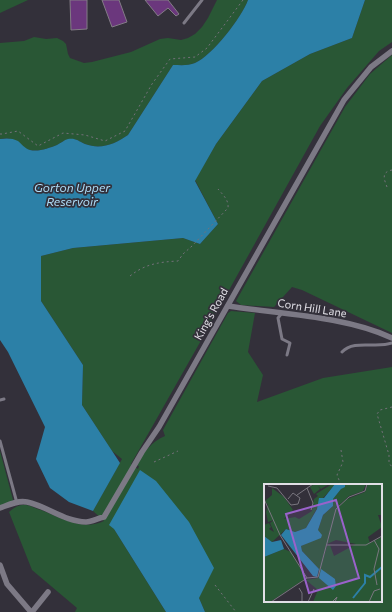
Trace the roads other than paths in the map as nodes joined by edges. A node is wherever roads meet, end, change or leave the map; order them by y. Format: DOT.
graph roads {
  1 [pos="202,0"];
  2 [pos="184,23"];
  3 [pos="392,51"];
  4 [pos="228,306"];
  5 [pos="282,313"];
  6 [pos="392,338"];
  7 [pos="392,343"];
  8 [pos="342,352"];
  9 [pos="287,355"];
  10 [pos="4,399"];
  11 [pos="0,400"];
  12 [pos="0,441"];
  13 [pos="16,503"];
  14 [pos="0,508"];
  15 [pos="0,564"];
  16 [pos="7,584"];
  17 [pos="0,586"];
  18 [pos="48,592"];
  19 [pos="32,612"];
  1 -- 2 [label="lane"];
  3 -- 4 [label="street, King's Road"];
  4 -- 5 [label="street, Corn Hill Lane"];
  4 -- 13 [label="street, King's Road"];
  5 -- 6 [label="street, Corn Hill Lane"];
  5 -- 9 [label="lane"];
  7 -- 8 [label="lane"];
  10 -- 11 [label="lane"];
  12 -- 13 [label="lane"];
  13 -- 14 [label="street"];
  15 -- 16 [label="street"];
  16 -- 17 [label="street"];
  16 -- 19 [label="street"];
  18 -- 19 [label="street"];
}
